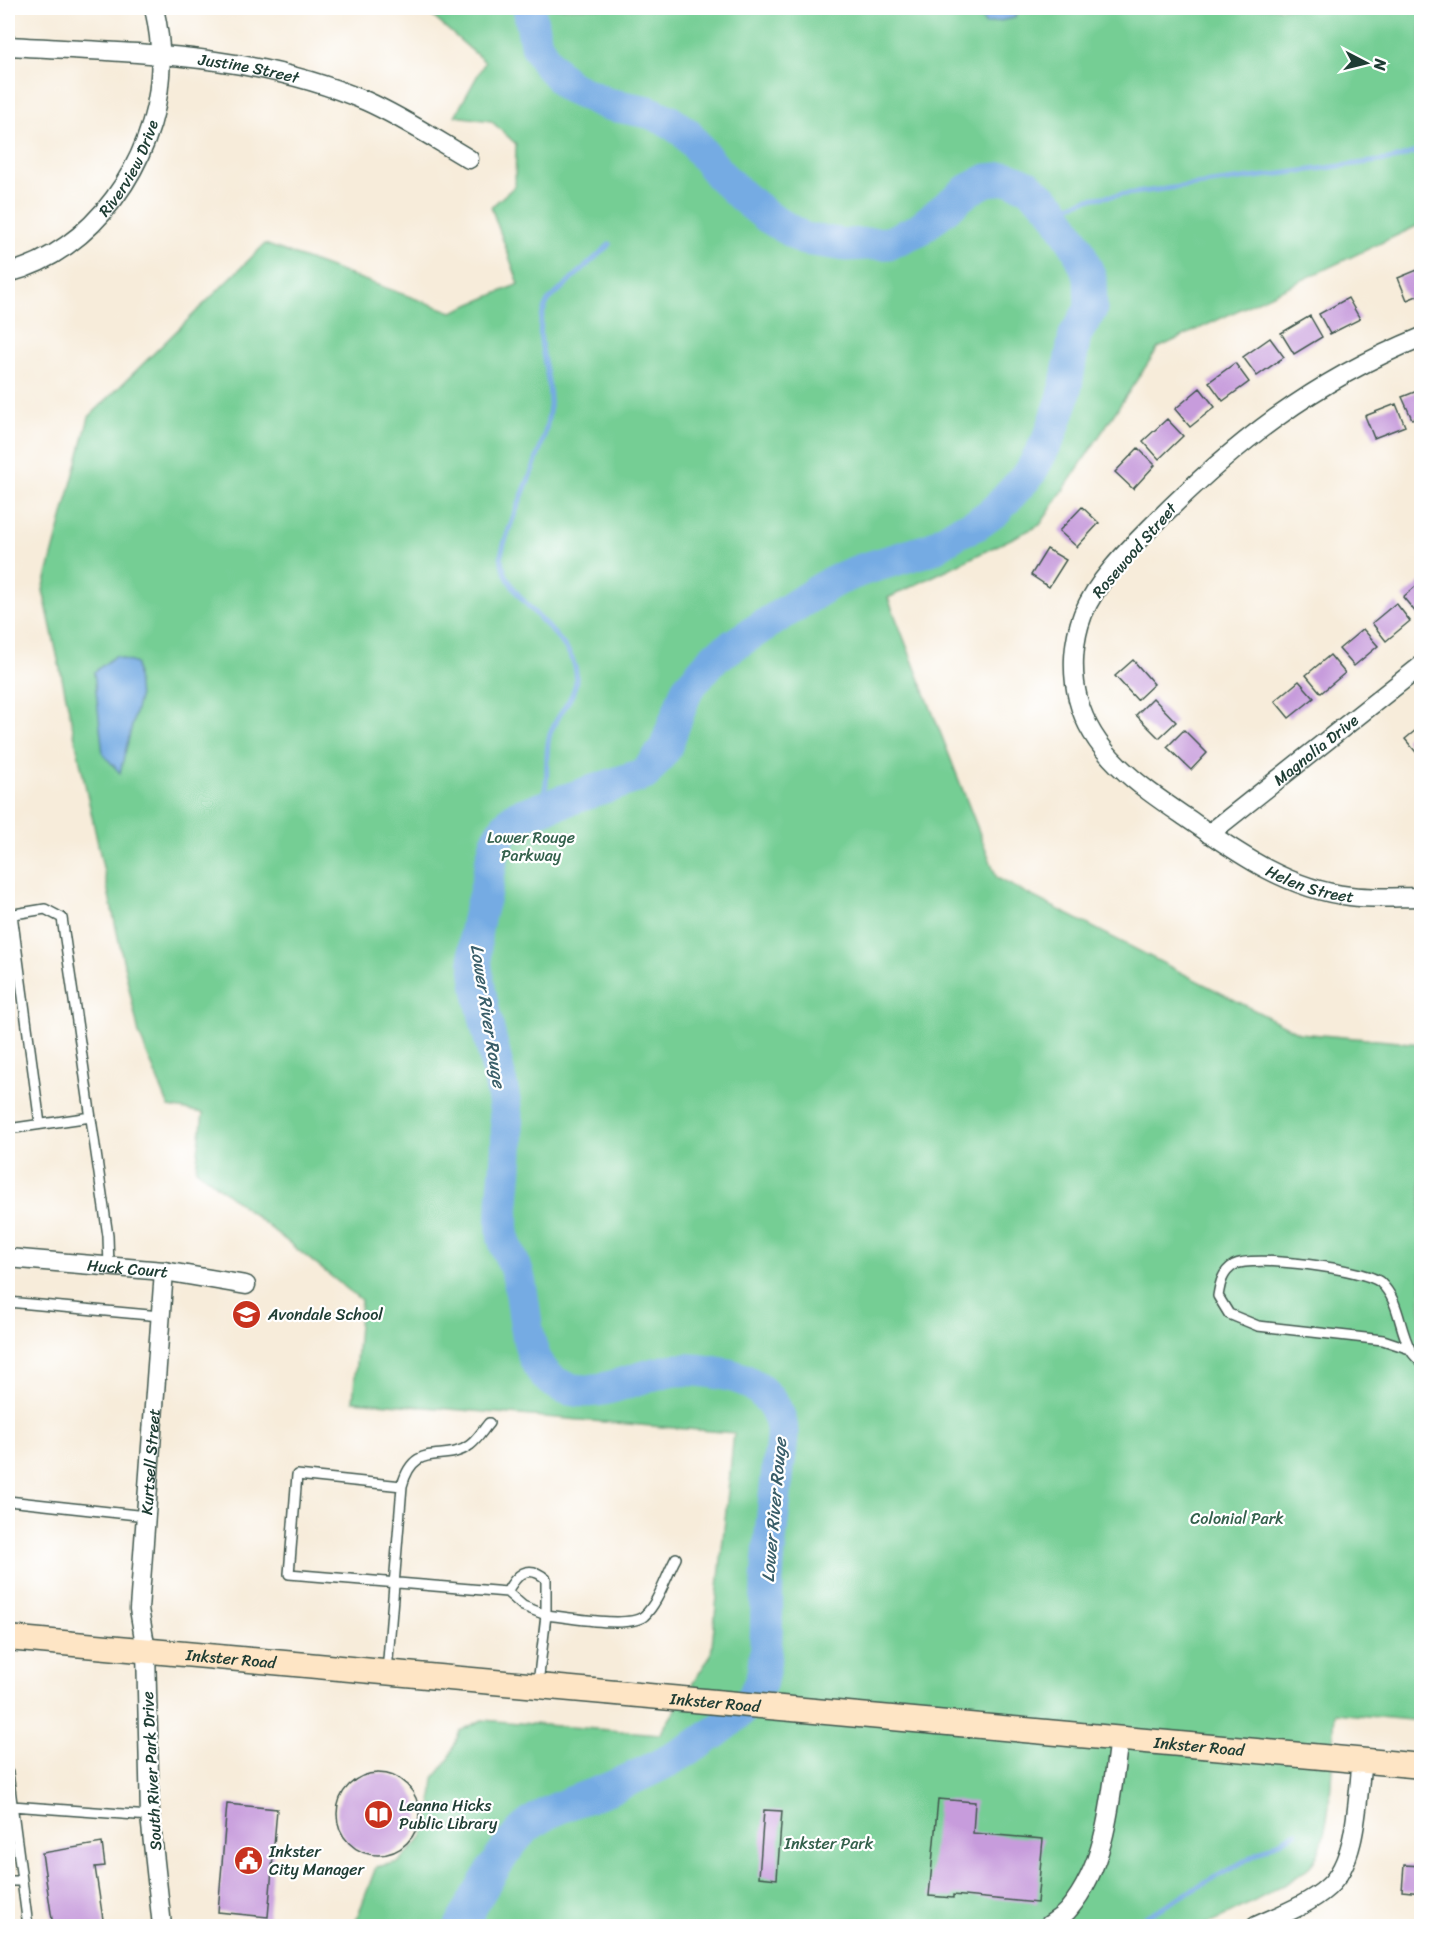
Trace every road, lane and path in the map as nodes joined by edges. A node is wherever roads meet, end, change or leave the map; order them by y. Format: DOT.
graph roads {
  1 [pos="154,8"];
  2 [pos="8,46"];
  3 [pos="161,56"];
  4 [pos="469,159"];
  5 [pos="8,273"];
  6 [pos="1422,337"];
  7 [pos="1422,665"];
  8 [pos="1209,834"];
  9 [pos="1422,897"];
  10 [pos="10,915"];
  11 [pos="91,1117"];
  12 [pos="40,1124"];
  13 [pos="8,1129"];
  14 [pos="8,1258"];
  15 [pos="109,1267"];
  16 [pos="164,1271"];
  17 [pos="246,1285"];
  18 [pos="8,1302"];
  19 [pos="160,1316"];
  20 [pos="1410,1349"];
  21 [pos="1422,1363"];
  22 [pos="489,1424"];
  23 [pos="402,1486"];
  24 [pos="8,1501"];
  25 [pos="146,1516"];
  26 [pos="676,1558"];
  27 [pos="394,1582"];
  28 [pos="507,1593"];
  29 [pos="546,1615"];
  30 [pos="8,1638"];
  31 [pos="146,1650"];
  32 [pos="387,1672"];
  33 [pos="538,1686"];
  34 [pos="1119,1738"];
  35 [pos="1362,1760"];
  36 [pos="1422,1766"];
  37 [pos="8,1773"];
  38 [pos="12,1806"];
  39 [pos="150,1816"];
  40 [pos="8,1881"];
  41 [pos="21,1881"];
  42 [pos="28,1926"];
  43 [pos="162,1926"];
  44 [pos="1048,1926"];
  45 [pos="1256,1926"];
  1 -- 3 [label="street, Riverview Drive"];
  2 -- 3 [label="street, Justine Street"];
  3 -- 4 [label="street, Justine Street"];
  3 -- 5 [label="street, Riverview Drive"];
  6 -- 8 [label="street, Rosewood Street"];
  7 -- 8 [label="street, Magnolia Drive"];
  8 -- 9 [label="street, Helen Street"];
  10 -- 11 [label="lane"];
  10 -- 12 [label="lane"];
  11 -- 12 [label="lane"];
  11 -- 15 [label="lane"];
  12 -- 13 [label="lane"];
  14 -- 15 [label="street, Huck Court"];
  15 -- 16 [label="street, Huck Court"];
  16 -- 17 [label="street, Huck Court"];
  16 -- 19 [label="street, Kurtsell Street"];
  18 -- 19 [label="lane"];
  19 -- 25 [label="street, Kurtsell Street"];
  20 -- 20 [label="lane"];
  20 -- 21 [label="lane"];
  22 -- 23 [label="lane"];
  23 -- 27 [label="lane"];
  23 -- 27 [label="lane"];
  24 -- 25 [label="lane"];
  25 -- 31 [label="street, Kurtsell Street"];
  26 -- 29 [label="lane"];
  27 -- 28 [label="lane"];
  27 -- 32 [label="lane"];
  28 -- 29 [label="lane"];
  28 -- 29 [label="lane"];
  29 -- 33 [label="lane"];
  30 -- 31 [label="main road, Inkster Road"];
  31 -- 32 [label="main road, Inkster Road"];
  31 -- 39 [label="street, South River Park Drive"];
  32 -- 33 [label="main road, Inkster Road"];
  33 -- 34 [label="main road, Inkster Road"];
  34 -- 35 [label="main road, Inkster Road"];
  34 -- 44 [label="street"];
  35 -- 36 [label="main road, Inkster Road"];
  35 -- 45 [label="street"];
  37 -- 38 [label="lane"];
  38 -- 39 [label="lane"];
  38 -- 41 [label="lane"];
  39 -- 43 [label="street, South River Park Drive"];
  40 -- 41 [label="lane"];
  41 -- 42 [label="lane"];
}
